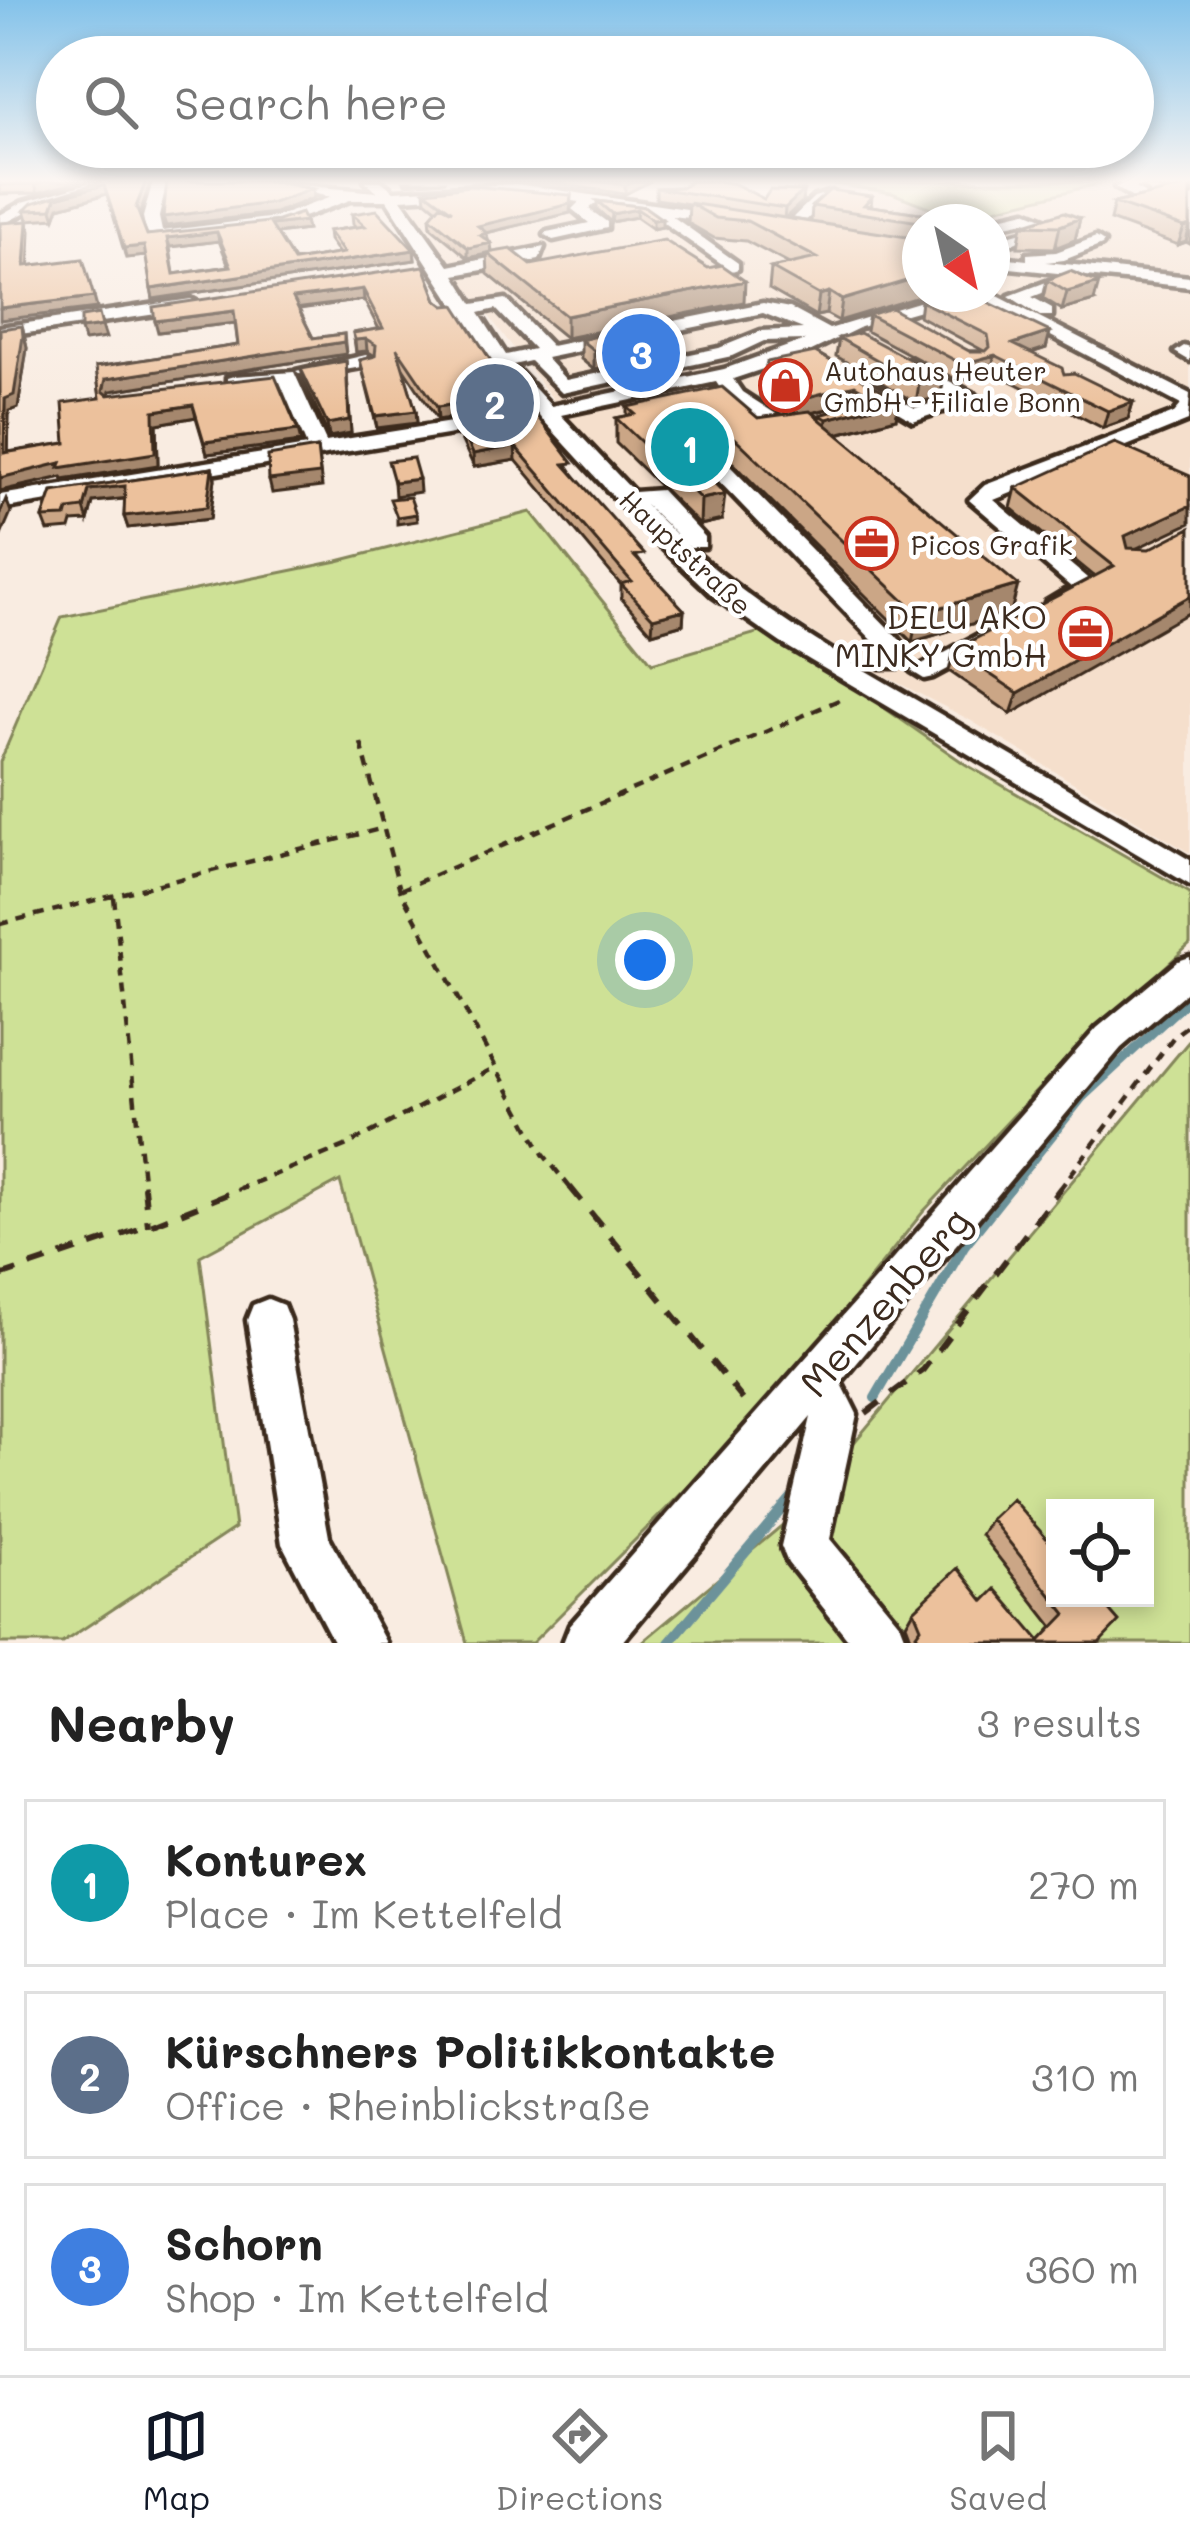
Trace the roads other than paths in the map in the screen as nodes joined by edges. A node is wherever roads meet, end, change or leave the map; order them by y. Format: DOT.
graph roads {
  1 [pos="435,258"];
  2 [pos="527,258"];
  3 [pos="721,258"];
  4 [pos="1010,264"];
  5 [pos="732,266"];
  6 [pos="442,268"];
  7 [pos="1042,268"];
  8 [pos="417,269"];
  9 [pos="1010,280"];
  10 [pos="1190,281"];
  11 [pos="1055,285"];
  12 [pos="206,302"];
  13 [pos="1010,308"];
  14 [pos="469,310"];
  15 [pos="902,312"];
  16 [pos="999,312"];
  17 [pos="892,314"];
  18 [pos="1038,316"];
  19 [pos="1076,327"];
  20 [pos="0,332"];
  21 [pos="834,332"];
  22 [pos="926,333"];
  23 [pos="862,341"];
  24 [pos="801,349"];
  25 [pos="1114,355"];
  26 [pos="543,357"];
  27 [pos="898,360"];
  28 [pos="366,361"];
  29 [pos="500,362"];
  30 [pos="653,367"];
  31 [pos="282,375"];
  32 [pos="1085,377"];
  33 [pos="726,383"];
  34 [pos="212,385"];
  35 [pos="675,386"];
  36 [pos="1190,402"];
  37 [pos="544,413"];
  38 [pos="602,418"];
  39 [pos="831,419"];
  40 [pos="318,448"];
  41 [pos="1105,448"];
  42 [pos="1138,465"];
  43 [pos="722,471"];
  44 [pos="0,502"];
  45 [pos="889,661"];
  46 [pos="924,671"];
  47 [pos="1190,874"];
  48 [pos="1190,970"];
  49 [pos="268,1320"];
  50 [pos="825,1398"];
  51 [pos="361,1643"];
  52 [pos="588,1643"];
  53 [pos="883,1643"];
  1 -- 6 [label="street, Hauptstraße"];
  2 -- 6 [label="street"];
  3 -- 5 [label="street"];
  4 -- 7 [label="street"];
  6 -- 8 [label="street"];
  6 -- 14 [label="street, Hauptstraße"];
  7 -- 9 [label="street"];
  7 -- 10 [label="street"];
  11 -- 18 [label="street"];
  12 -- 20 [label="street"];
  13 -- 18 [label="street"];
  14 -- 26 [label="street"];
  14 -- 29 [label="street, Hauptstraße"];
  15 -- 17 [label="street"];
  16 -- 25 [label="street"];
  17 -- 21 [label="street"];
  17 -- 22 [label="street"];
  18 -- 19 [label="street"];
  18 -- 25 [label="street"];
  21 -- 23 [label="street"];
  21 -- 24 [label="street"];
  21 -- 26 [label="street"];
  21 -- 30 [label="street"];
  24 -- 27 [label="street"];
  24 -- 33 [label="street"];
  25 -- 32 [label="street"];
  25 -- 36 [label="street"];
  26 -- 29 [label="street"];
  26 -- 30 [label="street"];
  28 -- 31 [label="street"];
  29 -- 37 [label="street, Hauptstraße"];
  30 -- 35 [label="street"];
  31 -- 34 [label="street"];
  31 -- 40 [label="street"];
  33 -- 35 [label="street"];
  33 -- 38 [label="street"];
  33 -- 39 [label="street"];
  35 -- 37 [label="street"];
  36 -- 41 [label="street"];
  37 -- 40 [label="street"];
  37 -- 47 [label="street, Hauptstraße"];
  40 -- 44 [label="street"];
  41 -- 42 [label="street"];
  41 -- 46 [label="street"];
  43 -- 45 [label="street"];
  48 -- 50 [label="street, Menzenberg"];
  49 -- 51 [label="street"];
  50 -- 52 [label="street, Menzenberg"];
  50 -- 53 [label="street"];
}
